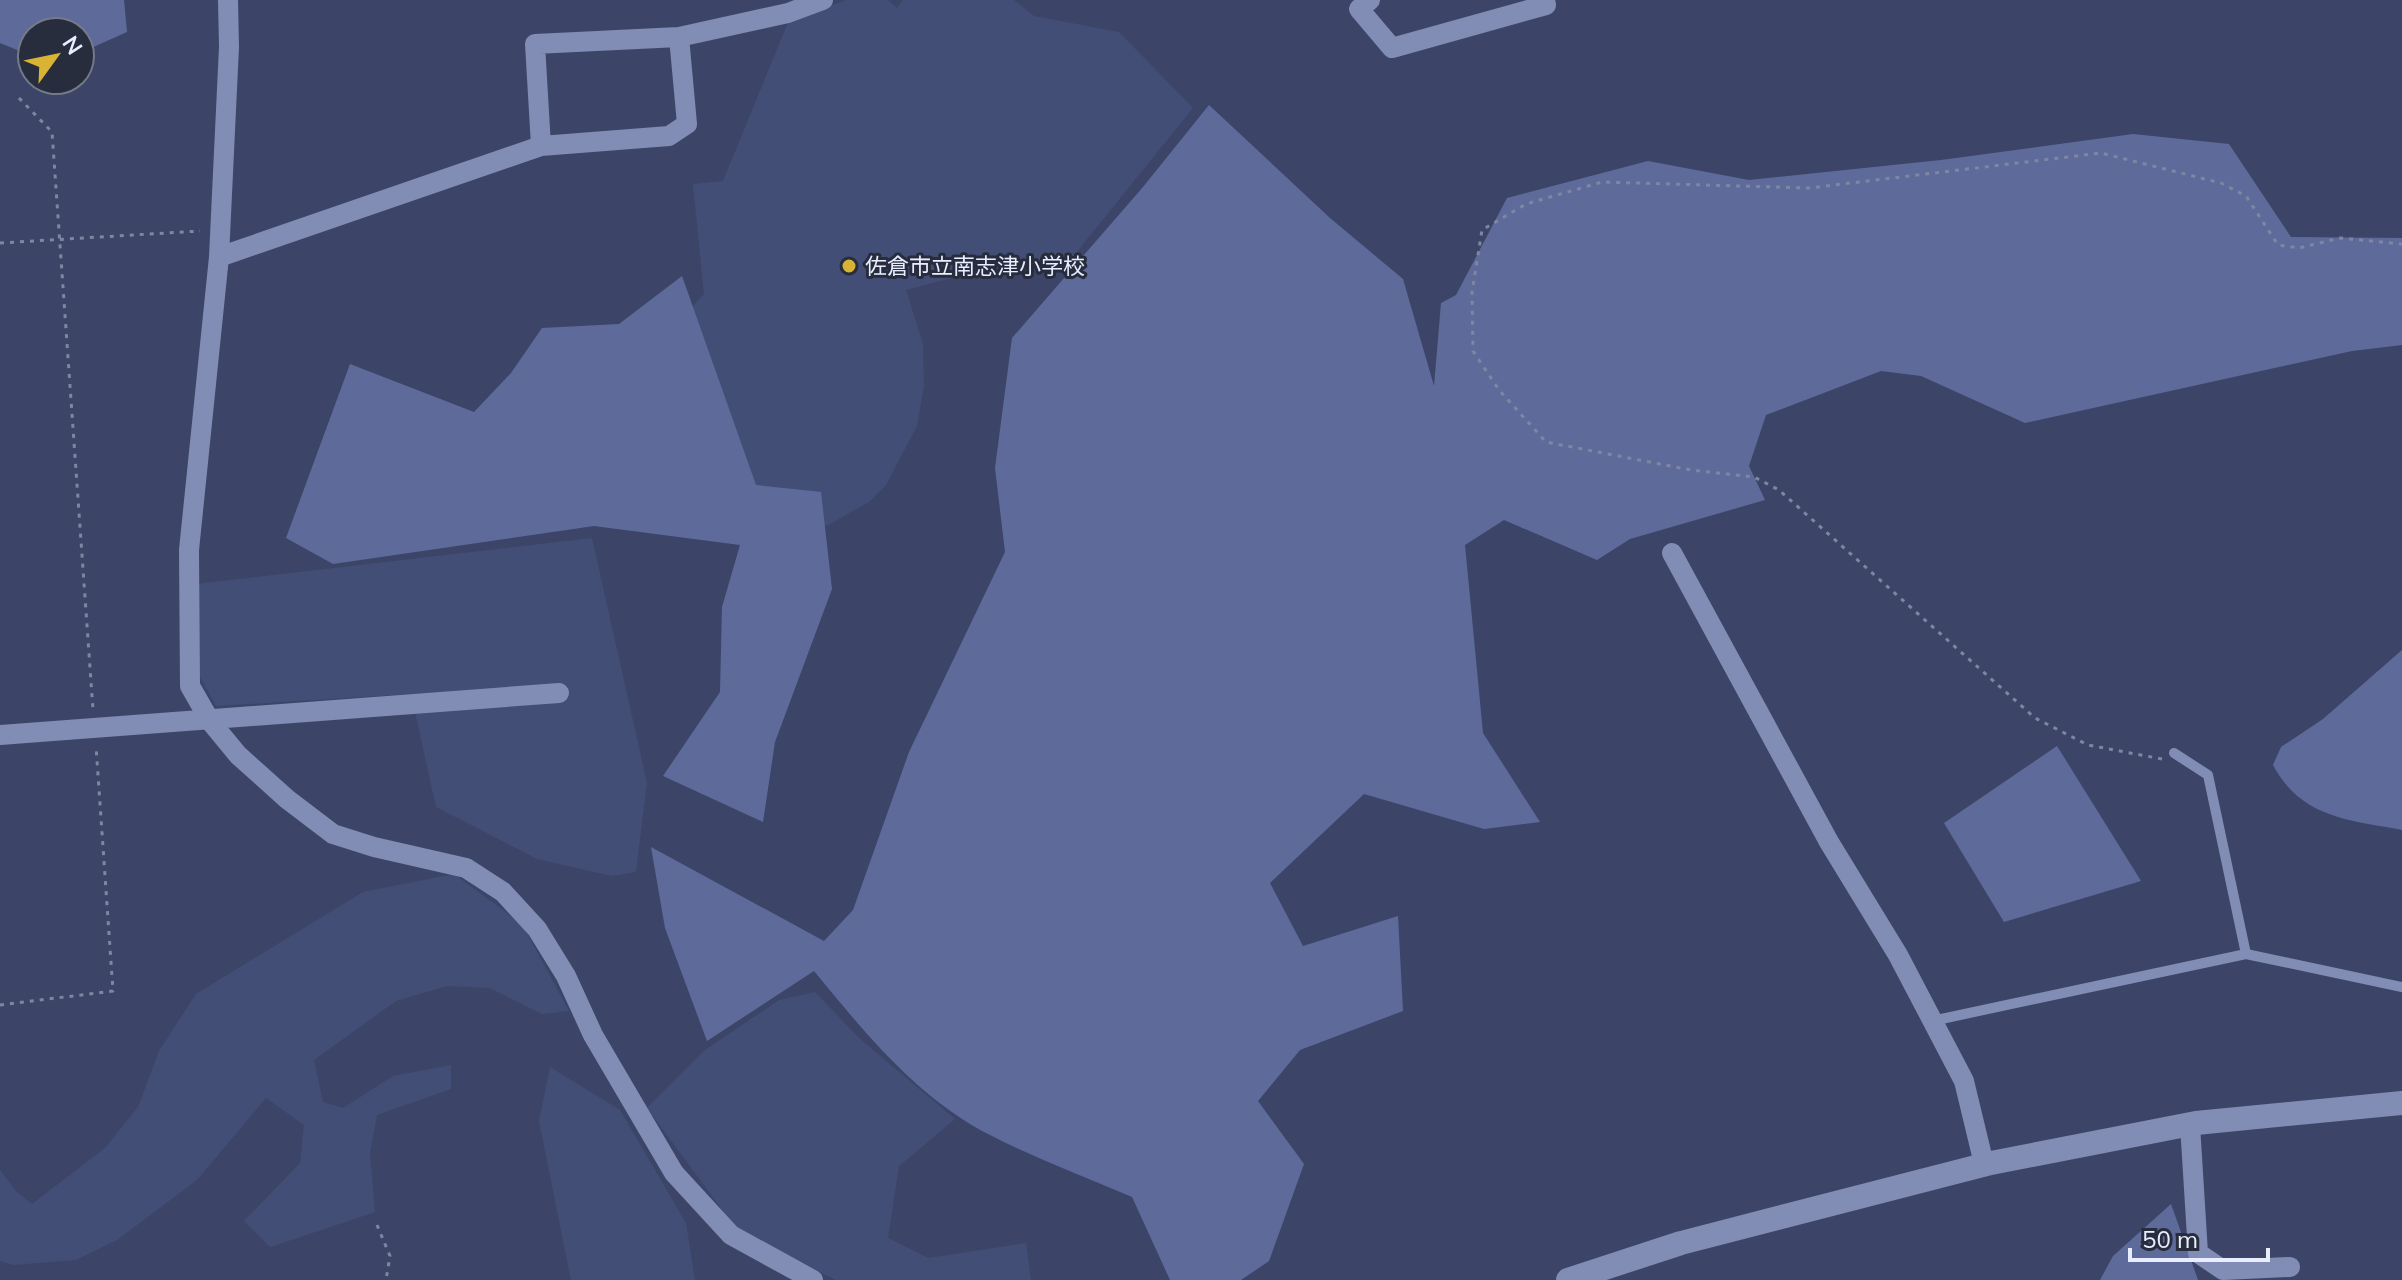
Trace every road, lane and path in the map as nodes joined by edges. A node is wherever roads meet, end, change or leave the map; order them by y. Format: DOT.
graph roads {
  1 [pos="228,0"];
  2 [pos="823,0"];
  3 [pos="1370,0"];
  4 [pos="1545,0"];
  5 [pos="679,37"];
  6 [pos="19,98"];
  7 [pos="541,146"];
  8 [pos="220,230"];
  9 [pos="61,239"];
  10 [pos="0,243"];
  11 [pos="2402,244"];
  12 [pos="219,257"];
  13 [pos="1672,553"];
  14 [pos="559,693"];
  15 [pos="210,721"];
  16 [pos="94,727"];
  17 [pos="0,735"];
  18 [pos="2174,753"];
  19 [pos="2191,764"];
  20 [pos="2246,954"];
  21 [pos="2402,987"];
  22 [pos="0,1005"];
  23 [pos="1932,1021"];
  24 [pos="2402,1103"];
  25 [pos="2190,1125"];
  26 [pos="1984,1164"];
  27 [pos="377,1225"];
  28 [pos="2290,1267"];
  29 [pos="386,1280"];
  30 [pos="813,1280"];
  31 [pos="1568,1280"];
  1 -- 8 [label="street"];
  2 -- 5 [label="street"];
  3 -- 4 [label="street"];
  5 -- 7 [label="street"];
  5 -- 7 [label="street"];
  6 -- 9 [label="path"];
  7 -- 12 [label="street"];
  8 -- 9 [label="path"];
  8 -- 12 [label="street"];
  9 -- 10 [label="path"];
  9 -- 16 [label="path"];
  11 -- 19 [label="path"];
  12 -- 15 [label="street"];
  13 -- 23 [label="street"];
  14 -- 15 [label="street"];
  15 -- 16 [label="street"];
  15 -- 30 [label="street"];
  16 -- 17 [label="street"];
  16 -- 22 [label="path"];
  18 -- 19 [label="lane"];
  19 -- 20 [label="lane"];
  20 -- 21 [label="lane"];
  20 -- 23 [label="lane"];
  23 -- 26 [label="street"];
  24 -- 25 [label="street"];
  25 -- 26 [label="street"];
  25 -- 28 [label="street"];
  26 -- 31 [label="street"];
  27 -- 29 [label="path"];
}
